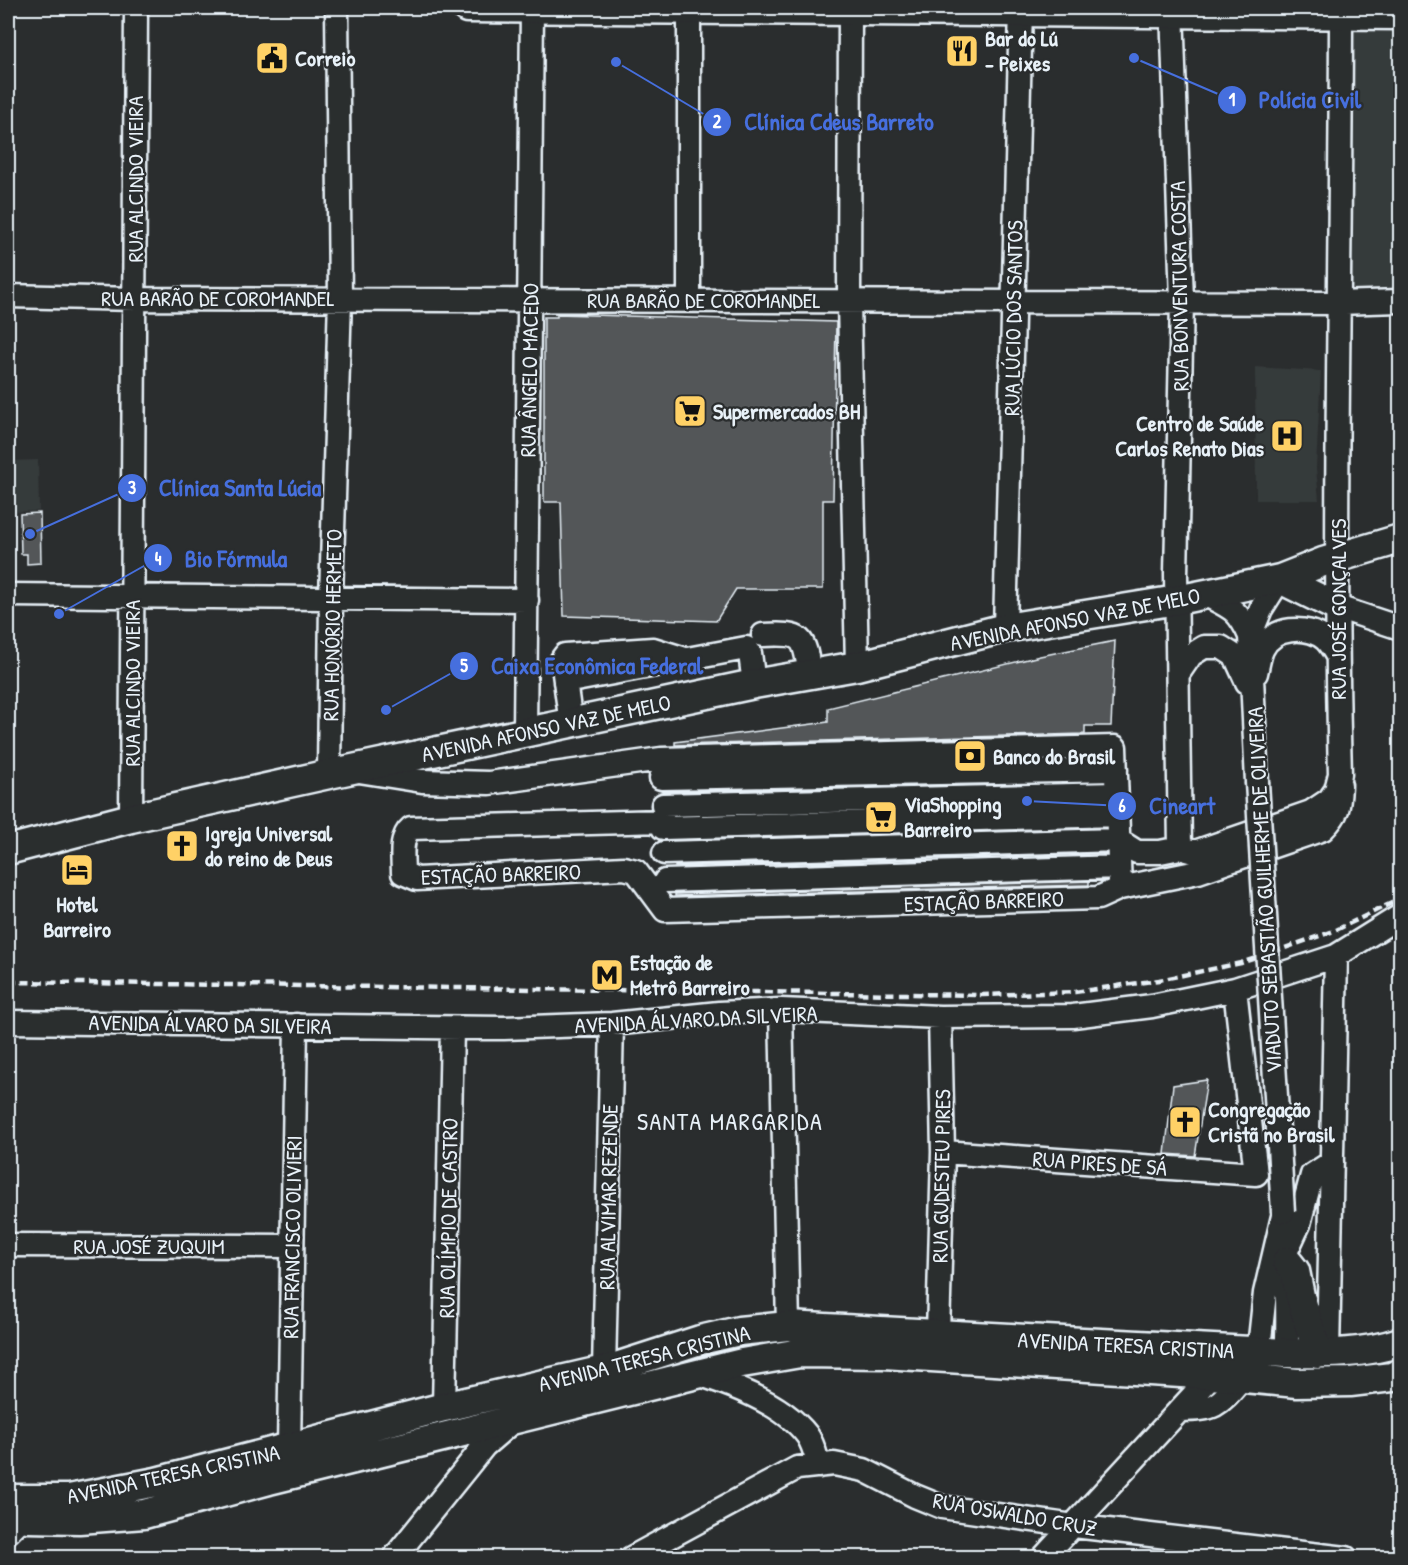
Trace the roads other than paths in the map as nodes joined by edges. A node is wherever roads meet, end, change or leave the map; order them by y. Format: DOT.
graph roads {
  1 [pos="136,8"];
  2 [pos="337,8"];
  3 [pos="467,8"];
  4 [pos="532,8"];
  5 [pos="689,8"];
  6 [pos="850,9"];
  7 [pos="1021,9"];
  8 [pos="1172,10"];
  9 [pos="1341,11"];
  10 [pos="1401,15"];
  11 [pos="8,296"];
  12 [pos="340,298"];
  13 [pos="135,299"];
  14 [pos="530,299"];
  15 [pos="689,300"];
  16 [pos="1013,301"];
  17 [pos="1182,301"];
  18 [pos="1401,301"];
  19 [pos="849,302"];
  20 [pos="1337,303"];
  21 [pos="1401,539"];
  22 [pos="1337,557"];
  23 [pos="1280,579"];
  24 [pos="1204,594"];
  25 [pos="8,595"];
  26 [pos="132,596"];
  27 [pos="331,598"];
  28 [pos="527,600"];
  29 [pos="1176,600"];
  30 [pos="1336,607"];
  31 [pos="1005,628"];
  32 [pos="1401,628"];
  33 [pos="763,635"];
  34 [pos="1250,636"];
  35 [pos="1336,654"];
  36 [pos="857,666"];
  37 [pos="1178,674"];
  38 [pos="810,675"];
  39 [pos="754,684"];
  40 [pos="1251,691"];
  41 [pos="571,724"];
  42 [pos="525,733"];
  43 [pos="661,769"];
  44 [pos="341,772"];
  45 [pos="1340,774"];
  46 [pos="1117,805"];
  47 [pos="131,818"];
  48 [pos="663,818"];
  49 [pos="1118,840"];
  50 [pos="1180,848"];
  51 [pos="8,850"];
  52 [pos="664,853"];
  53 [pos="1119,877"];
  54 [pos="665,881"];
  55 [pos="665,909"];
  56 [pos="1401,916"];
  57 [pos="1336,956"];
  58 [pos="1235,989"];
  59 [pos="781,1010"];
  60 [pos="940,1017"];
  61 [pos="8,1022"];
  62 [pos="612,1024"];
  63 [pos="296,1025"];
  64 [pos="452,1029"];
  65 [pos="944,1152"];
  66 [pos="1332,1162"];
  67 [pos="1283,1214"];
  68 [pos="8,1245"];
  69 [pos="291,1246"];
  70 [pos="1286,1257"];
  71 [pos="788,1326"];
  72 [pos="938,1334"];
  73 [pos="1401,1342"];
  74 [pos="1286,1353"];
  75 [pos="1323,1353"];
  76 [pos="1246,1365"];
  77 [pos="604,1370"];
  78 [pos="1401,1373"];
  79 [pos="698,1374"];
  80 [pos="1212,1375"];
  81 [pos="444,1407"];
  82 [pos="1180,1410"];
  83 [pos="515,1419"];
  84 [pos="289,1448"];
  85 [pos="808,1467"];
  86 [pos="11,1517"];
  87 [pos="1074,1526"];
  88 [pos="394,1557"];
  89 [pos="632,1557"];
  90 [pos="1043,1557"];
  91 [pos="1346,1557"];
  1 -- 13 [label="street, RUA ALCINDO VIEIRA"];
  2 -- 12 [label="street, RUA HONÓRIO HERMETO"];
  3 -- 4 [label="main road"];
  4 -- 5 [label="main road"];
  4 -- 14 [label="street, RUA ÂNGELO MACEDO"];
  5 -- 6 [label="main road"];
  5 -- 15 [label="street"];
  6 -- 7 [label="main road"];
  6 -- 19 [label="street"];
  7 -- 8 [label="main road"];
  7 -- 16 [label="street, RUA LÚCIO DOS SANTOS"];
  8 -- 9 [label="main road"];
  8 -- 17 [label="street, RUA BONVENTURA COSTA"];
  9 -- 10 [label="main road"];
  9 -- 20 [label="street, RUA JOSÉ GONÇALVES"];
  11 -- 13 [label="street, RUA BARÃO DE COROMANDEL"];
  12 -- 13 [label="street, RUA BARÃO DE COROMANDEL"];
  12 -- 14 [label="street, RUA BARÃO DE COROMANDEL"];
  12 -- 27 [label="street, RUA HONÓRIO HERMETO"];
  13 -- 26 [label="street, RUA ALCINDO VIEIRA"];
  14 -- 15 [label="street, RUA BARÃO DE COROMANDEL"];
  14 -- 28 [label="street, RUA ÂNGELO MACEDO"];
  15 -- 19 [label="street, RUA BARÃO DE COROMANDEL"];
  16 -- 17 [label="street, RUA BARÃO DE COROMANDEL"];
  16 -- 19 [label="street, RUA BARÃO DE COROMANDEL"];
  16 -- 31 [label="street, RUA LÚCIO DOS SANTOS"];
  17 -- 20 [label="street, RUA BARÃO DE COROMANDEL"];
  17 -- 29 [label="street, RUA BONVENTURA COSTA"];
  18 -- 20 [label="street, RUA BARÃO DE COROMANDEL"];
  19 -- 36 [label="street"];
  20 -- 22 [label="street, RUA JOSÉ GONÇALVES"];
  21 -- 22 [label="main road, AVENIDA AFONSO VAZ DE MELO"];
  22 -- 23 [label="main road, AVENIDA AFONSO VAZ DE MELO"];
  22 -- 30 [label="street, RUA JOSÉ GONÇALVES"];
  23 -- 24 [label="main road, AVENIDA AFONSO VAZ DE MELO"];
  23 -- 30 [label="main road"];
  23 -- 34 [label="street, VIADUTO SEBASTIÃO GUILHERME DE OLIVEIRA"];
  24 -- 29 [label="main road, AVENIDA AFONSO VAZ DE MELO"];
  24 -- 34 [label="street"];
  25 -- 26 [label="street"];
  26 -- 27 [label="street"];
  26 -- 47 [label="street, RUA ALCINDO VIEIRA"];
  27 -- 28 [label="street"];
  27 -- 44 [label="street, RUA HONÓRIO HERMETO"];
  28 -- 42 [label="street, RUA ÂNGELO MACEDO"];
  29 -- 31 [label="main road, AVENIDA AFONSO VAZ DE MELO"];
  29 -- 37 [label="street"];
  30 -- 32 [label="street"];
  30 -- 35 [label="street, RUA JOSÉ GONÇALVES"];
  31 -- 36 [label="main road, AVENIDA AFONSO VAZ DE MELO"];
  33 -- 38 [label="street"];
  34 -- 40 [label="street, VIADUTO SEBASTIÃO GUILHERME DE OLIVEIRA"];
  35 -- 40 [label="street"];
  35 -- 45 [label="street, RUA JOSÉ GONÇALVES"];
  36 -- 38 [label="main road, AVENIDA AFONSO VAZ DE MELO"];
  37 -- 40 [label="street"];
  37 -- 50 [label="street"];
  38 -- 39 [label="main road, AVENIDA AFONSO VAZ DE MELO"];
  39 -- 41 [label="main road, AVENIDA AFONSO VAZ DE MELO"];
  39 -- 41 [label="street"];
  40 -- 67 [label="street, VIADUTO SEBASTIÃO GUILHERME DE OLIVEIRA, bridge"];
  41 -- 42 [label="main road, AVENIDA AFONSO VAZ DE MELO"];
  42 -- 44 [label="main road, AVENIDA AFONSO VAZ DE MELO"];
  43 -- 44 [label="street"];
  43 -- 46 [label="street"];
  43 -- 48 [label="street"];
  44 -- 47 [label="main road, AVENIDA AFONSO VAZ DE MELO"];
  45 -- 50 [label="street, RUA JOSÉ GONÇALVES"];
  45 -- 53 [label="street, ESTAÇÃO BARREIRO"];
  46 -- 48 [label="street, ESTAÇÃO BARREIRO"];
  46 -- 49 [label="street"];
  47 -- 51 [label="main road, AVENIDA AFONSO VAZ DE MELO"];
  48 -- 52 [label="street"];
  48 -- 55 [label="street, ESTAÇÃO BARREIRO"];
  49 -- 50 [label="street"];
  49 -- 52 [label="street"];
  49 -- 53 [label="street"];
  52 -- 54 [label="street"];
  53 -- 54 [label="street, ESTAÇÃO BARREIRO"];
  53 -- 55 [label="street, ESTAÇÃO BARREIRO"];
  54 -- 55 [label="street"];
  56 -- 57 [label="street, AVENIDA ÁLVARO DA SILVEIRA"];
  57 -- 58 [label="street, AVENIDA ÁLVARO DA SILVEIRA"];
  57 -- 66 [label="street"];
  58 -- 60 [label="street, AVENIDA ÁLVARO DA SILVEIRA"];
  58 -- 65 [label="street, RUA PIRES DE SÁ"];
  59 -- 60 [label="street, AVENIDA ÁLVARO DA SILVEIRA"];
  59 -- 62 [label="street, AVENIDA ÁLVARO DA SILVEIRA"];
  59 -- 71 [label="street"];
  60 -- 65 [label="street, RUA GUDESTEU PIRES"];
  61 -- 63 [label="street, AVENIDA ÁLVARO DA SILVEIRA"];
  62 -- 64 [label="street, AVENIDA ÁLVARO DA SILVEIRA"];
  62 -- 77 [label="street, RUA ALVIMAR REZENDE"];
  63 -- 64 [label="street, AVENIDA ÁLVARO DA SILVEIRA"];
  63 -- 69 [label="street, RUA FRANCISCO OLIVIERI"];
  64 -- 81 [label="street, RUA OLÍMPIO DE CASTRO"];
  65 -- 72 [label="street, RUA GUDESTEU PIRES"];
  66 -- 70 [label="street"];
  66 -- 75 [label="street"];
  67 -- 70 [label="street, VIADUTO SEBASTIÃO GUILHERME DE OLIVEIRA"];
  67 -- 76 [label="street, VIADUTO SEBASTIÃO GUILHERME DE OLIVEIRA"];
  68 -- 69 [label="street, RUA JOSÉ ZUQUIM"];
  69 -- 84 [label="street, RUA FRANCISCO OLIVIERI"];
  70 -- 74 [label="street, VIADUTO SEBASTIÃO GUILHERME DE OLIVEIRA"];
  70 -- 75 [label="main road"];
  71 -- 72 [label="main road, AVENIDA TERESA CRISTINA"];
  71 -- 77 [label="main road, AVENIDA TERESA CRISTINA"];
  72 -- 76 [label="main road, AVENIDA TERESA CRISTINA"];
  73 -- 75 [label="main road, AVENIDA TERESA CRISTINA"];
  74 -- 75 [label="main road, AVENIDA TERESA CRISTINA"];
  74 -- 76 [label="main road, AVENIDA TERESA CRISTINA"];
  74 -- 80 [label="main road"];
  76 -- 78 [label="main road, AVENIDA TERESA CRISTINA"];
  76 -- 80 [label="main road, AVENIDA TERESA CRISTINA"];
  76 -- 82 [label="street, VIADUTO SEBASTIÃO GUILHERME DE OLIVEIRA"];
  77 -- 81 [label="main road, AVENIDA TERESA CRISTINA"];
  79 -- 80 [label="main road, AVENIDA TERESA CRISTINA"];
  79 -- 83 [label="main road, AVENIDA TERESA CRISTINA"];
  79 -- 85 [label="street"];
  80 -- 82 [label="street"];
  81 -- 84 [label="main road, AVENIDA TERESA CRISTINA"];
  82 -- 87 [label="street"];
  83 -- 86 [label="main road, AVENIDA TERESA CRISTINA"];
  83 -- 88 [label="street"];
  84 -- 86 [label="main road, AVENIDA TERESA CRISTINA"];
  85 -- 87 [label="street, RUA OSWALDO CRUZ"];
  85 -- 89 [label="street"];
  87 -- 90 [label="street"];
  87 -- 91 [label="street, RUA OSWALDO CRUZ"];
}
